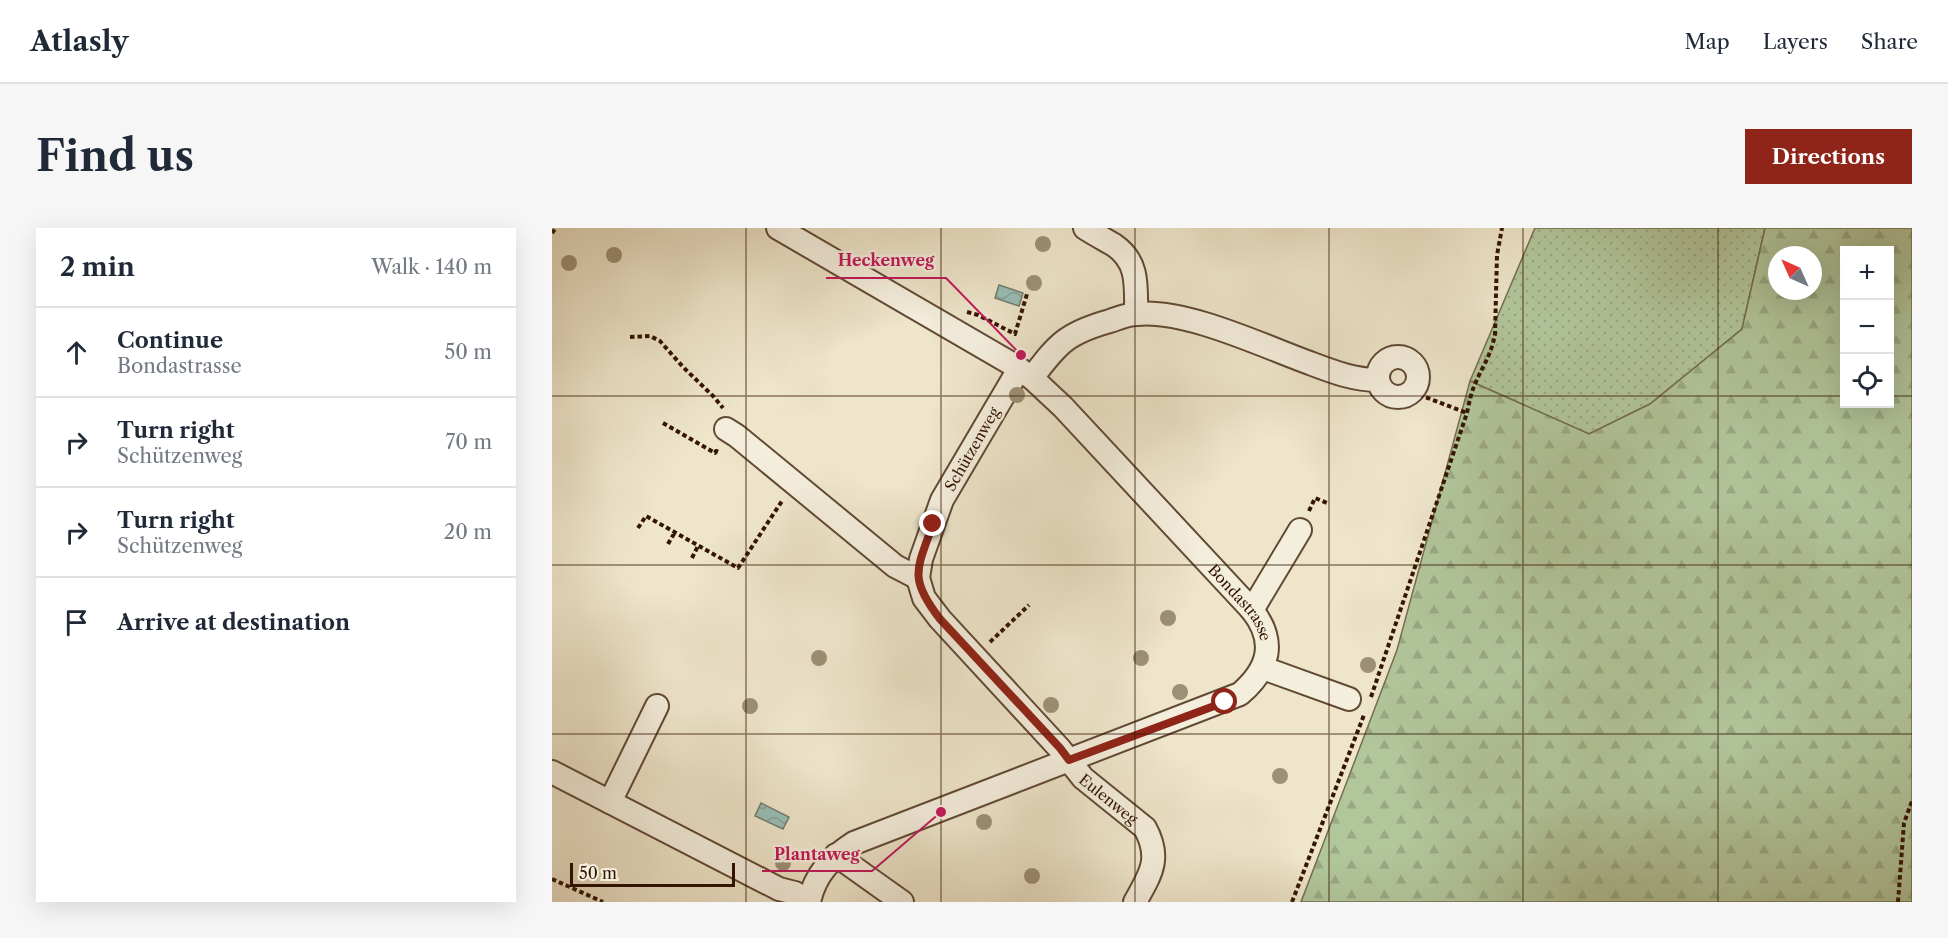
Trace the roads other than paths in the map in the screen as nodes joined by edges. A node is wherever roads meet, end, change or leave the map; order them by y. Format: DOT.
graph roads {
  1 [pos="778,228"];
  2 [pos="1085,228"];
  3 [pos="1136,314"];
  4 [pos="1026,374"];
  5 [pos="1378,380"];
  6 [pos="726,429"];
  7 [pos="1300,530"];
  8 [pos="918,578"];
  9 [pos="1252,610"];
  10 [pos="1263,668"];
  11 [pos="1349,699"];
  12 [pos="657,706"];
  13 [pos="1069,760"];
  14 [pos="552,772"];
  15 [pos="610,801"];
  16 [pos="836,855"];
  17 [pos="809,901"];
  18 [pos="902,902"];
  19 [pos="1135,902"];
  1 -- 4 [label="street, Bondastrasse"];
  2 -- 3 [label="street"];
  3 -- 4 [label="street, Schützenweg"];
  3 -- 5 [label="street"];
  4 -- 8 [label="street, Schützenweg"];
  4 -- 9 [label="street, Bondastrasse"];
  5 -- 5 [label="street"];
  6 -- 8 [label="street"];
  7 -- 9 [label="street"];
  8 -- 13 [label="street"];
  9 -- 10 [label="street, Bondastrasse"];
  10 -- 11 [label="street"];
  10 -- 13 [label="street, Bondastrasse"];
  12 -- 15 [label="street"];
  13 -- 16 [label="street, Bondastrasse"];
  13 -- 19 [label="street, Eulenweg"];
  14 -- 15 [label="street"];
  15 -- 17 [label="street"];
  16 -- 17 [label="street, Bondastrasse"];
  16 -- 18 [label="street"];
}
